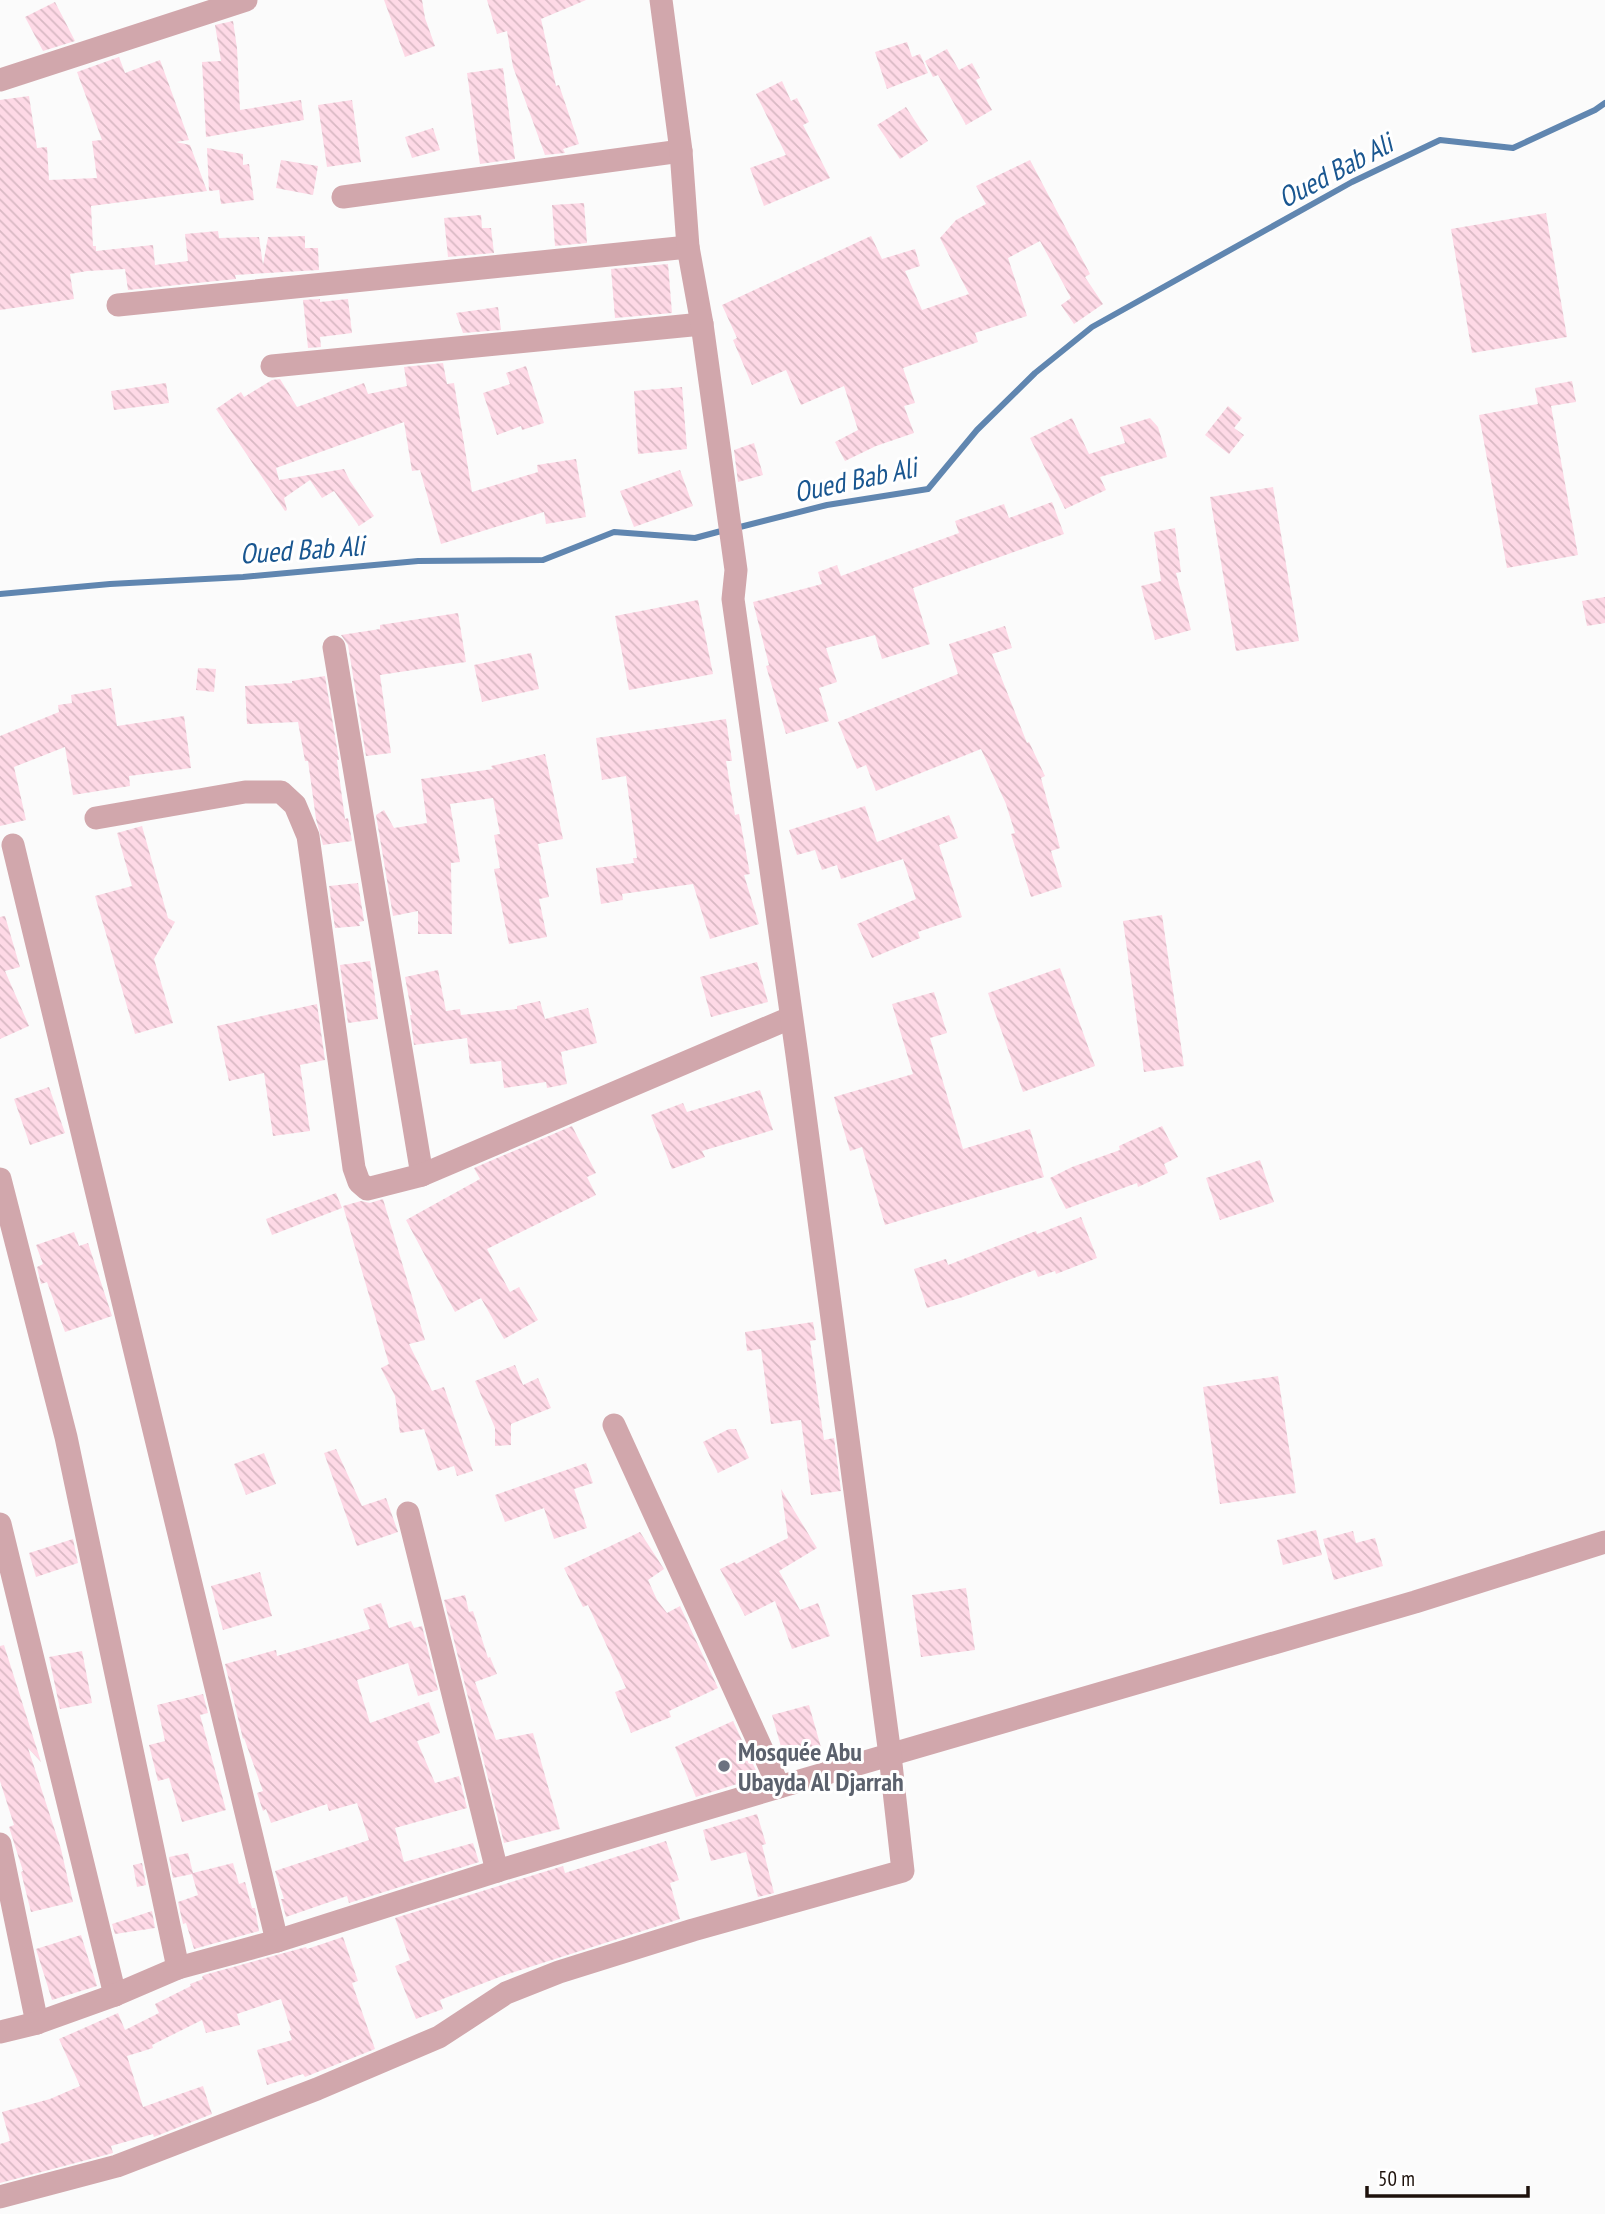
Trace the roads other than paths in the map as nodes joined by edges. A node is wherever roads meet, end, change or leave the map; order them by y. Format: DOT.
graph roads {
  1 [pos="246,0"];
  2 [pos="661,0"];
  3 [pos="0,80"];
  4 [pos="681,150"];
  5 [pos="343,197"];
  6 [pos="688,247"];
  7 [pos="118,305"];
  8 [pos="702,324"];
  9 [pos="272,366"];
  10 [pos="334,647"];
  11 [pos="96,818"];
  12 [pos="13,845"];
  13 [pos="790,1018"];
  14 [pos="422,1175"];
  15 [pos="0,1179"];
  16 [pos="614,1425"];
  17 [pos="408,1513"];
  18 [pos="0,1524"];
  19 [pos="1605,1542"];
  20 [pos="890,1755"];
  21 [pos="779,1787"];
  22 [pos="0,1844"];
  23 [pos="497,1871"];
  24 [pos="277,1941"];
  25 [pos="178,1968"];
  26 [pos="114,1995"];
  27 [pos="37,2023"];
  28 [pos="0,2032"];
  29 [pos="0,2197"];
  1 -- 3 [label="street"];
  2 -- 4 [label="street"];
  4 -- 5 [label="street"];
  4 -- 6 [label="street"];
  6 -- 7 [label="street"];
  6 -- 8 [label="street"];
  8 -- 9 [label="street"];
  8 -- 13 [label="street"];
  10 -- 14 [label="street"];
  11 -- 14 [label="street"];
  12 -- 24 [label="street"];
  13 -- 14 [label="street"];
  13 -- 20 [label="street"];
  15 -- 25 [label="street"];
  16 -- 21 [label="street"];
  17 -- 23 [label="street"];
  18 -- 26 [label="street"];
  19 -- 20 [label="street"];
  20 -- 21 [label="street"];
  20 -- 29 [label="street"];
  21 -- 23 [label="street"];
  22 -- 27 [label="street"];
  23 -- 24 [label="street"];
  24 -- 25 [label="street"];
  25 -- 26 [label="street"];
  26 -- 27 [label="street"];
  27 -- 28 [label="street"];
}
